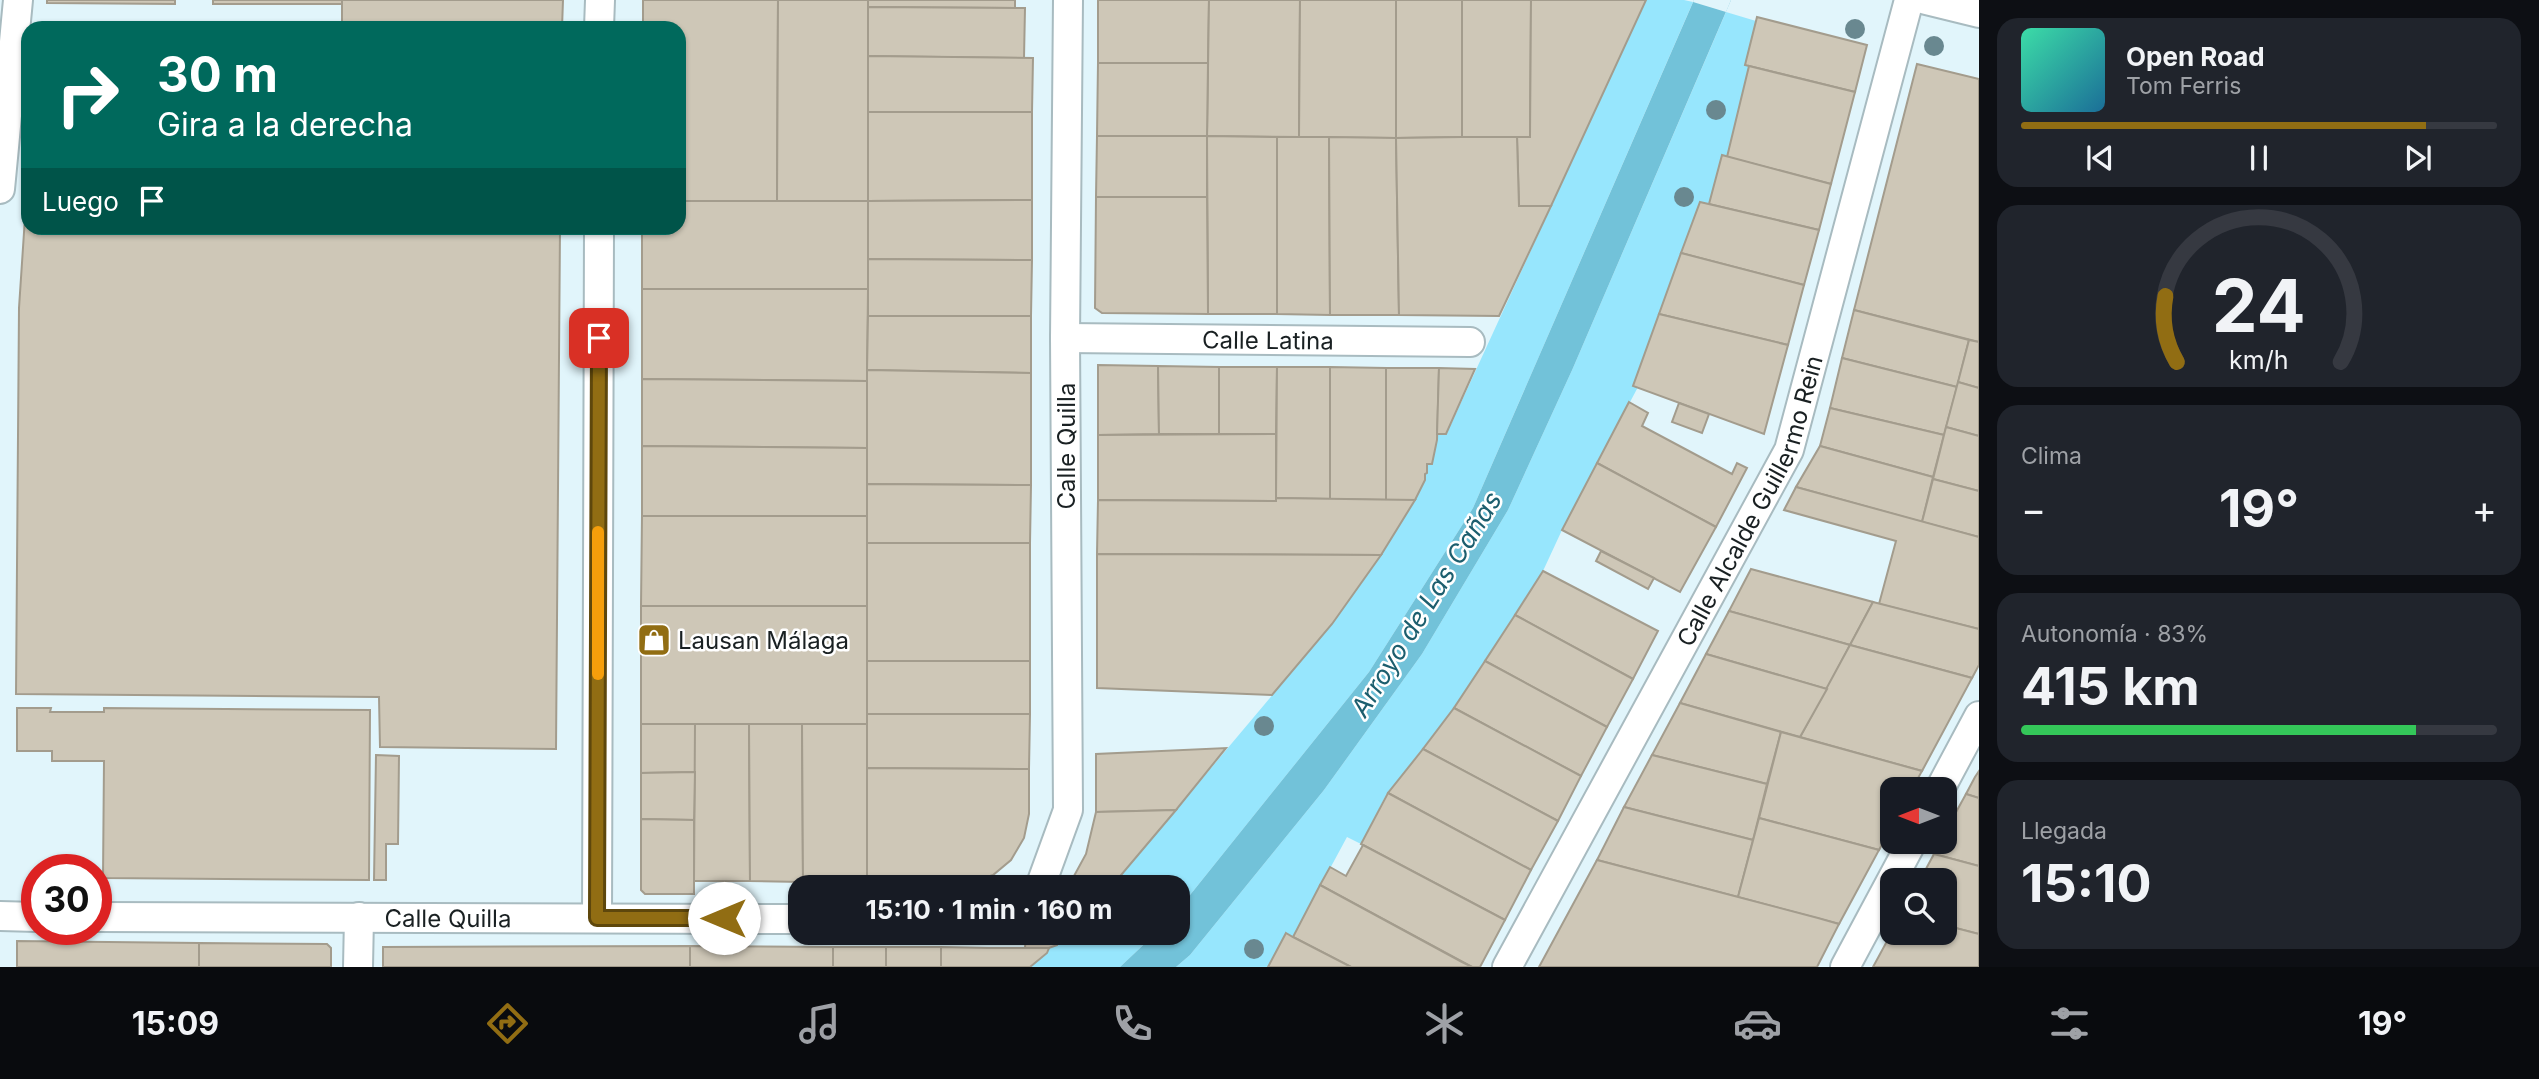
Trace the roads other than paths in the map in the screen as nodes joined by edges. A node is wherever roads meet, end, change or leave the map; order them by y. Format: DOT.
graph roads {
  1 [pos="18,0"];
  2 [pos="600,0"];
  3 [pos="1068,0"];
  4 [pos="1909,0"];
  5 [pos="1926,0"];
  6 [pos="1979,13"];
  7 [pos="600,21"];
  8 [pos="0,189"];
  9 [pos="599,235"];
  10 [pos="1065,338"];
  11 [pos="1470,342"];
  12 [pos="1979,716"];
  13 [pos="1946,777"];
  14 [pos="1906,854"];
  15 [pos="1044,875"];
  16 [pos="0,916"];
  17 [pos="21,916"];
  18 [pos="112,917"];
  19 [pos="359,917"];
  20 [pos="597,918"];
  21 [pos="788,919"];
  22 [pos="358,967"];
  23 [pos="1507,967"];
  24 [pos="1845,967"];
  1 -- 8 [label="street"];
  2 -- 7 [label="street"];
  3 -- 10 [label="street, Calle Quilla"];
  4 -- 23 [label="street, Calle Alcalde Guillermo Rein"];
  5 -- 6 [label="street"];
  9 -- 20 [label="street"];
  10 -- 11 [label="street, Calle Latina"];
  10 -- 15 [label="street, Calle Quilla"];
  12 -- 13 [label="street"];
  14 -- 24 [label="street"];
  16 -- 17 [label="street"];
  18 -- 19 [label="street, Calle Quilla"];
  19 -- 20 [label="street, Calle Quilla"];
  19 -- 22 [label="street"];
  20 -- 21 [label="street, Calle Quilla"];
}
